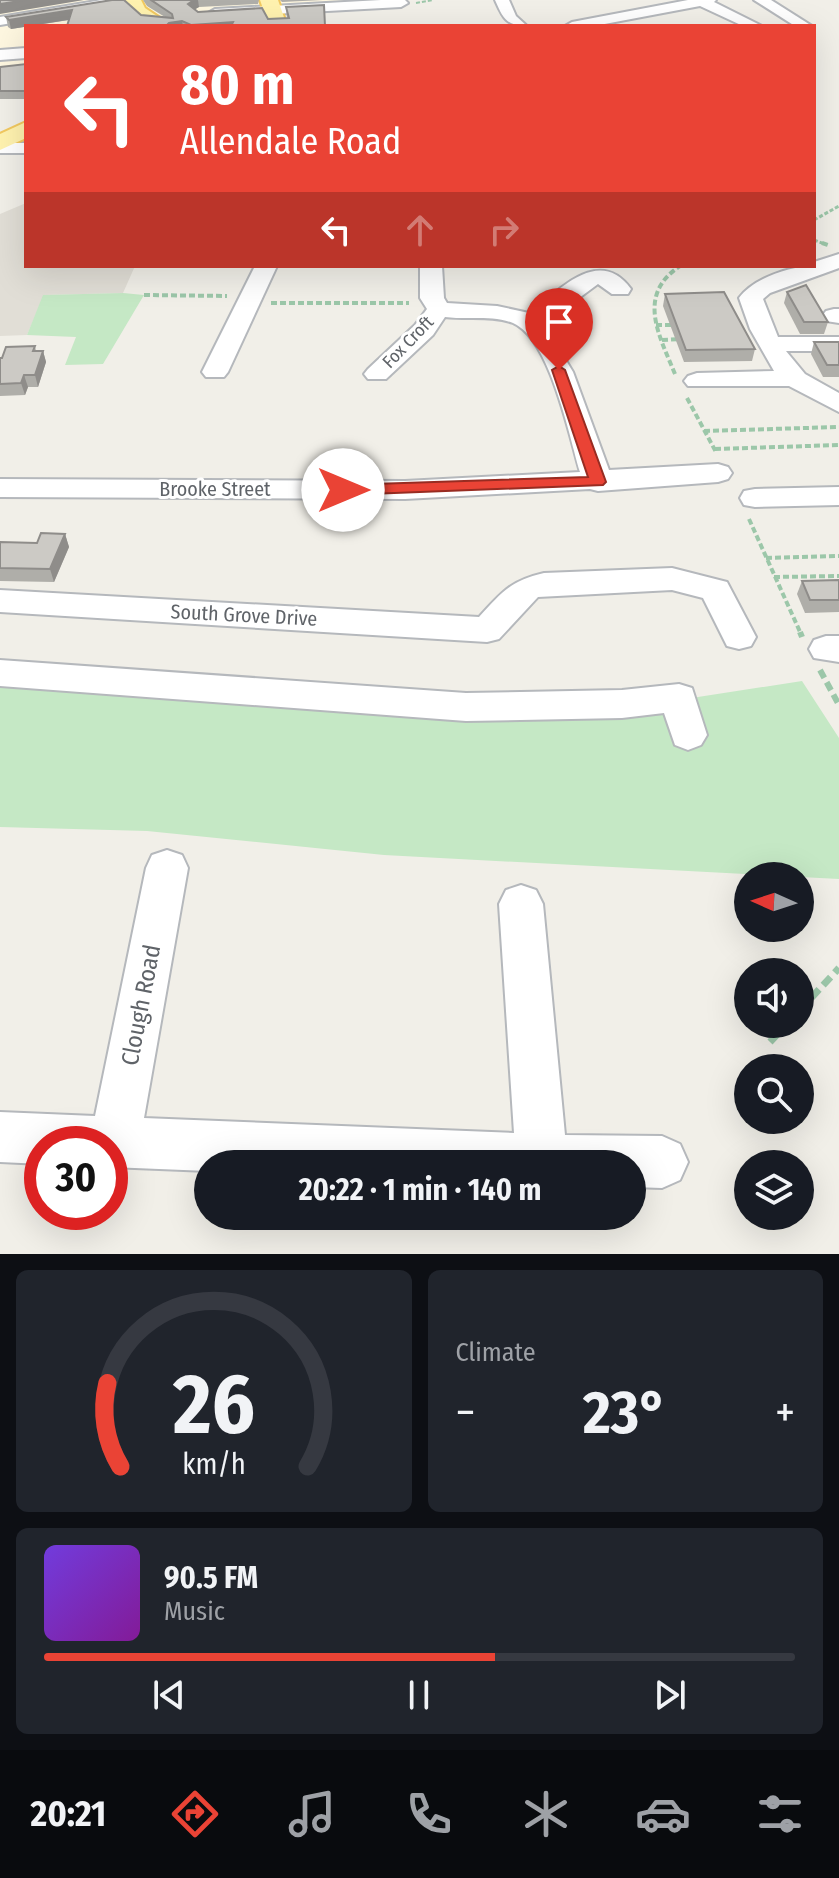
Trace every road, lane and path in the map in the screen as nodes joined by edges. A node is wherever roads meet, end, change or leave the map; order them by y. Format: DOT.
graph roads {
  1 [pos="502,0"];
  2 [pos="761,0"];
  3 [pos="704,1"];
  4 [pos="329,3"];
  5 [pos="401,3"];
  6 [pos="607,3"];
  7 [pos="132,4"];
  8 [pos="813,9"];
  9 [pos="792,11"];
  10 [pos="199,14"];
  11 [pos="277,17"];
  12 [pos="622,17"];
  13 [pos="0,21"];
  14 [pos="32,21"];
  15 [pos="604,23"];
  16 [pos="160,24"];
  17 [pos="518,24"];
  18 [pos="751,24"];
  19 [pos="802,24"];
  20 [pos="839,206"];
  21 [pos="816,219"];
  22 [pos="839,261"];
  23 [pos="265,268"];
  24 [pos="431,268"];
  25 [pos="620,289"];
  26 [pos="144,295"];
  27 [pos="251,297"];
  28 [pos="668,297"];
  29 [pos="654,298"];
  30 [pos="436,305"];
  31 [pos="530,323"];
  32 [pos="686,324"];
  33 [pos="656,325"];
  34 [pos="692,339"];
  35 [pos="662,340"];
  36 [pos="770,344"];
  37 [pos="839,344"];
  38 [pos="215,372"];
  39 [pos="377,374"];
  40 [pos="793,378"];
  41 [pos="697,381"];
  42 [pos="839,404"];
  43 [pos="839,427"];
  44 [pos="704,431"];
  45 [pos="839,445"];
  46 [pos="716,461"];
  47 [pos="598,482"];
  48 [pos="0,488"];
  49 [pos="839,496"];
  50 [pos="755,498"];
  51 [pos="839,556"];
  52 [pos="766,558"];
  53 [pos="839,576"];
  54 [pos="774,577"];
  55 [pos="0,601"];
  56 [pos="739,637"];
  57 [pos="0,673"];
  58 [pos="688,735"];
  59 [pos="167,868"];
  60 [pos="521,904"];
  61 [pos="839,968"];
  62 [pos="814,995"];
  63 [pos="774,1038"];
  64 [pos="770,1042"];
  65 [pos="118,1126"];
  66 [pos="0,1137"];
  67 [pos="24,1138"];
  68 [pos="128,1142"];
  69 [pos="317,1150"];
  70 [pos="541,1150"];
  71 [pos="646,1162"];
  72 [pos="662,1162"];
  1 -- 17 [label="street"];
  2 -- 19 [label="street"];
  3 -- 12 [label="street"];
  3 -- 18 [label="street"];
  4 -- 5 [label="street"];
  4 -- 11 [label="street"];
  6 -- 12 [label="street"];
  7 -- 14 [label="street"];
  7 -- 16 [label="main road"];
  8 -- 9 [label="street"];
  10 -- 11 [label="street"];
  12 -- 15 [label="street"];
  13 -- 14 [label="street"];
  20 -- 21 [label="path"];
  22 -- 36 [label="street"];
  23 -- 27 [label="street"];
  24 -- 30 [label="street"];
  25 -- 31 [label="street"];
  26 -- 27 [label="path"];
  27 -- 30 [label="path"];
  27 -- 38 [label="street"];
  28 -- 29 [label="path"];
  30 -- 31 [label="street"];
  30 -- 39 [label="street, Fox Croft"];
  31 -- 47 [label="street"];
  32 -- 33 [label="path"];
  34 -- 35 [label="path"];
  36 -- 37 [label="street"];
  36 -- 40 [label="street"];
  40 -- 41 [label="street"];
  40 -- 42 [label="street"];
  43 -- 44 [label="path"];
  45 -- 46 [label="path"];
  46 -- 47 [label="street, Brooke Street"];
  47 -- 48 [label="street, Brooke Street"];
  49 -- 50 [label="street"];
  51 -- 52 [label="path"];
  53 -- 54 [label="path"];
  55 -- 56 [label="street, South Grove Drive"];
  57 -- 58 [label="street"];
  59 -- 65 [label="street, Clough Road"];
  60 -- 70 [label="street"];
  61 -- 62 [label="path"];
  63 -- 64 [label="path"];
  66 -- 67 [label="street"];
  68 -- 69 [label="street"];
  71 -- 72 [label="street"];
}
